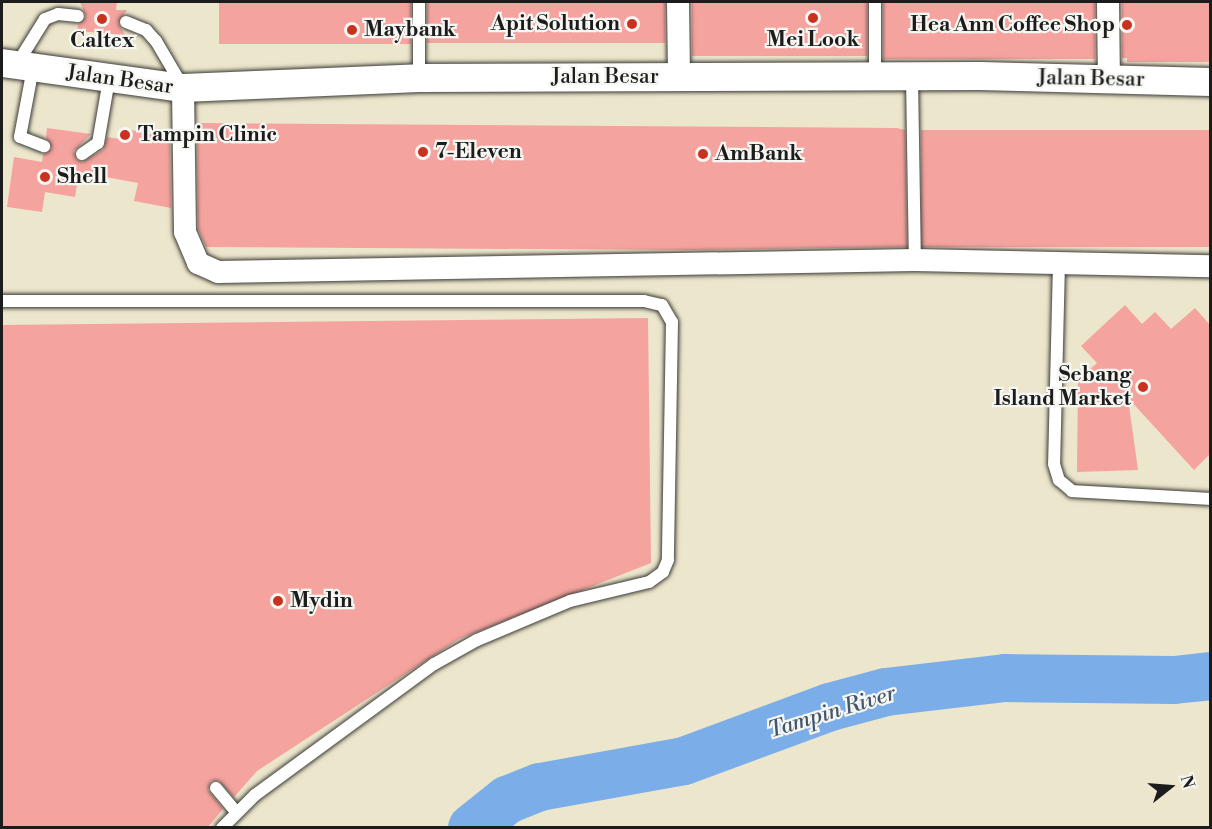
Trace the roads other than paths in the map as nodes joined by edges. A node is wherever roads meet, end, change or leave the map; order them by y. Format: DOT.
graph roads {
  1 [pos="419,2"];
  2 [pos="678,2"];
  3 [pos="875,2"];
  4 [pos="1108,2"];
  5 [pos="78,16"];
  6 [pos="126,22"];
  7 [pos="17,65"];
  8 [pos="679,77"];
  9 [pos="875,77"];
  10 [pos="912,77"];
  11 [pos="419,78"];
  12 [pos="109,79"];
  13 [pos="1109,79"];
  14 [pos="1210,82"];
  15 [pos="183,88"];
  16 [pos="45,146"];
  17 [pos="82,154"];
  18 [pos="915,260"];
  19 [pos="1059,263"];
  20 [pos="1210,266"];
  21 [pos="2,301"];
  22 [pos="1210,499"];
  23 [pos="216,788"];
  24 [pos="236,812"];
  25 [pos="222,828"];
  1 -- 11 [label="lane"];
  2 -- 8 [label="street"];
  3 -- 9 [label="lane"];
  4 -- 13 [label="street"];
  5 -- 7 [label="lane"];
  6 -- 15 [label="lane"];
  7 -- 12 [label="street, Jalan Besar"];
  7 -- 16 [label="lane"];
  8 -- 9 [label="street, Jalan Besar"];
  8 -- 11 [label="street, Jalan Besar"];
  9 -- 10 [label="street, Jalan Besar"];
  10 -- 13 [label="street, Jalan Besar"];
  10 -- 18 [label="lane"];
  11 -- 15 [label="street, Jalan Besar"];
  12 -- 15 [label="street, Jalan Besar"];
  12 -- 17 [label="lane"];
  13 -- 14 [label="street, Jalan Besar"];
  15 -- 18 [label="street"];
  18 -- 19 [label="street"];
  19 -- 20 [label="street"];
  19 -- 22 [label="lane"];
  21 -- 24 [label="lane"];
  23 -- 24 [label="lane"];
  24 -- 25 [label="lane"];
}
